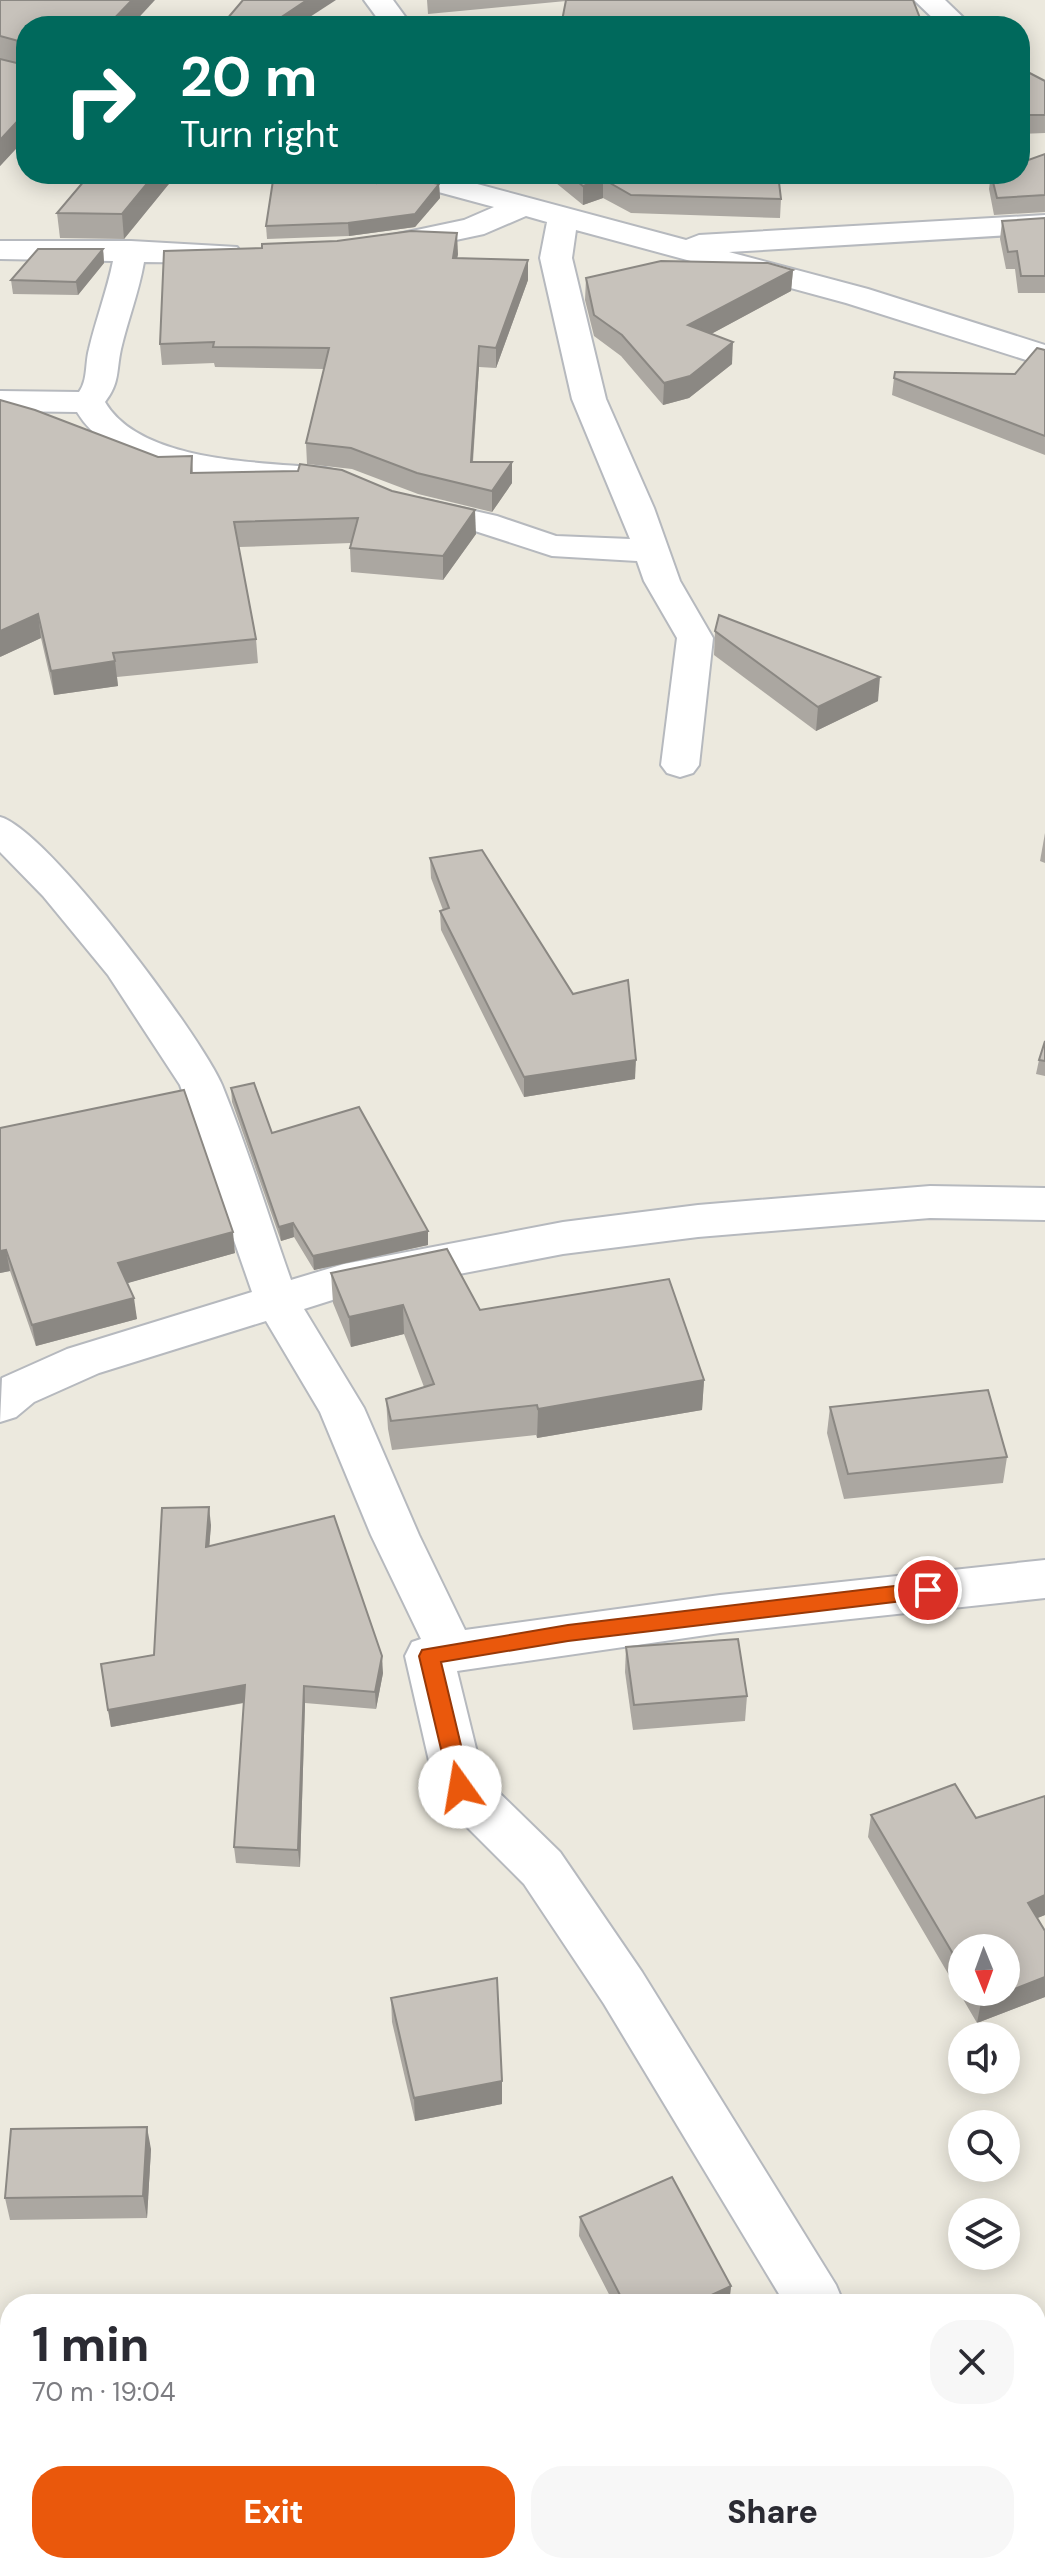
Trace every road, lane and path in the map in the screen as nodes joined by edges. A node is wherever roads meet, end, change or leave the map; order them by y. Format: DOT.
graph roads {
  1 [pos="378,0"];
  2 [pos="928,0"];
  3 [pos="390,16"];
  4 [pos="946,16"];
  5 [pos="444,184"];
  6 [pos="475,184"];
  7 [pos="464,189"];
  8 [pos="526,205"];
  9 [pos="563,216"];
  10 [pos="1045,224"];
  11 [pos="664,247"];
  12 [pos="360,248"];
  13 [pos="0,250"];
  14 [pos="131,250"];
  15 [pos="258,254"];
  16 [pos="1045,356"];
  17 [pos="0,401"];
  18 [pos="88,402"];
  19 [pos="653,551"];
  20 [pos="680,765"];
  21 [pos="4,838"];
  22 [pos="1045,1204"];
  23 [pos="277,1301"];
  24 [pos="0,1405"];
  25 [pos="1045,1579"];
  26 [pos="451,1652"];
  27 [pos="810,2294"];
  1 -- 3 [label="street"];
  2 -- 4 [label="street"];
  5 -- 7 [label="street"];
  6 -- 7 [label="street"];
  7 -- 8 [label="street"];
  8 -- 9 [label="street"];
  8 -- 12 [label="street"];
  9 -- 11 [label="street"];
  9 -- 19 [label="street"];
  10 -- 11 [label="street"];
  11 -- 16 [label="street"];
  13 -- 14 [label="street"];
  14 -- 15 [label="street"];
  14 -- 18 [label="street"];
  17 -- 18 [label="street"];
  18 -- 19 [label="street"];
  19 -- 20 [label="street"];
  21 -- 23 [label="street"];
  22 -- 23 [label="street"];
  23 -- 24 [label="street"];
  23 -- 26 [label="street"];
  25 -- 26 [label="street"];
  26 -- 27 [label="street"];
}
